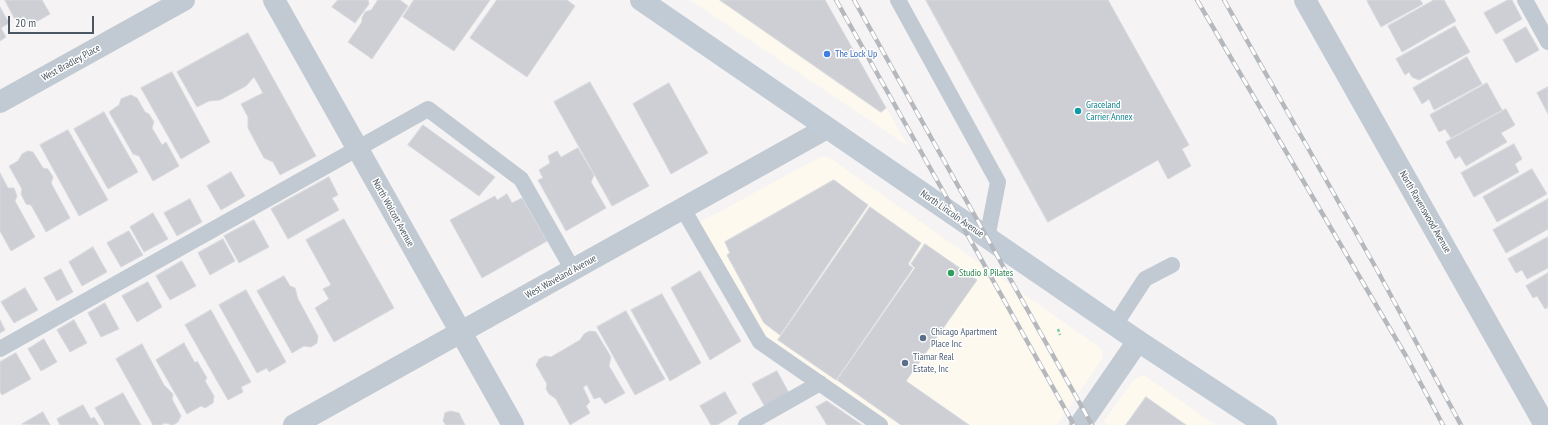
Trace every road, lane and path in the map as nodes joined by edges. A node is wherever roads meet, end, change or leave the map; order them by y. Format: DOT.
graph roads {
  1 [pos="184,0"];
  2 [pos="274,0"];
  3 [pos="641,0"];
  4 [pos="898,0"];
  5 [pos="1305,0"];
  6 [pos="1524,0"];
  7 [pos="1548,42"];
  8 [pos="0,102"];
  9 [pos="827,128"];
  10 [pos="358,150"];
  11 [pos="683,209"];
  12 [pos="988,238"];
  13 [pos="1172,265"];
  14 [pos="573,270"];
  15 [pos="1115,325"];
  16 [pos="1058,329"];
  17 [pos="460,332"];
  18 [pos="1060,336"];
  19 [pos="1138,341"];
  20 [pos="0,348"];
  21 [pos="820,383"];
  22 [pos="294,425"];
  23 [pos="513,425"];
  24 [pos="746,425"];
  25 [pos="880,425"];
  26 [pos="1080,425"];
  27 [pos="1266,425"];
  28 [pos="1546,425"];
  1 -- 8 [label="street, West Bradley Place"];
  2 -- 10 [label="street, North Wolcott Avenue"];
  3 -- 9 [label="main road, North Lincoln Avenue"];
  4 -- 12 [label="lane"];
  5 -- 28 [label="street, North Ravenswood Avenue"];
  6 -- 7 [label="lane"];
  9 -- 11 [label="street, West Waveland Avenue"];
  9 -- 12 [label="main road, North Lincoln Avenue"];
  10 -- 14 [label="lane"];
  10 -- 17 [label="street, North Wolcott Avenue"];
  10 -- 20 [label="lane"];
  11 -- 14 [label="street, West Waveland Avenue"];
  11 -- 21 [label="lane"];
  12 -- 15 [label="main road, North Lincoln Avenue"];
  13 -- 15 [label="lane"];
  14 -- 17 [label="street, West Waveland Avenue"];
  15 -- 19 [label="main road, North Lincoln Avenue"];
  16 -- 18 [label="path"];
  17 -- 22 [label="street, West Waveland Avenue"];
  17 -- 23 [label="street, North Wolcott Avenue"];
  19 -- 26 [label="street"];
  19 -- 27 [label="main road, North Lincoln Avenue"];
  21 -- 24 [label="lane"];
  21 -- 25 [label="lane"];
}
